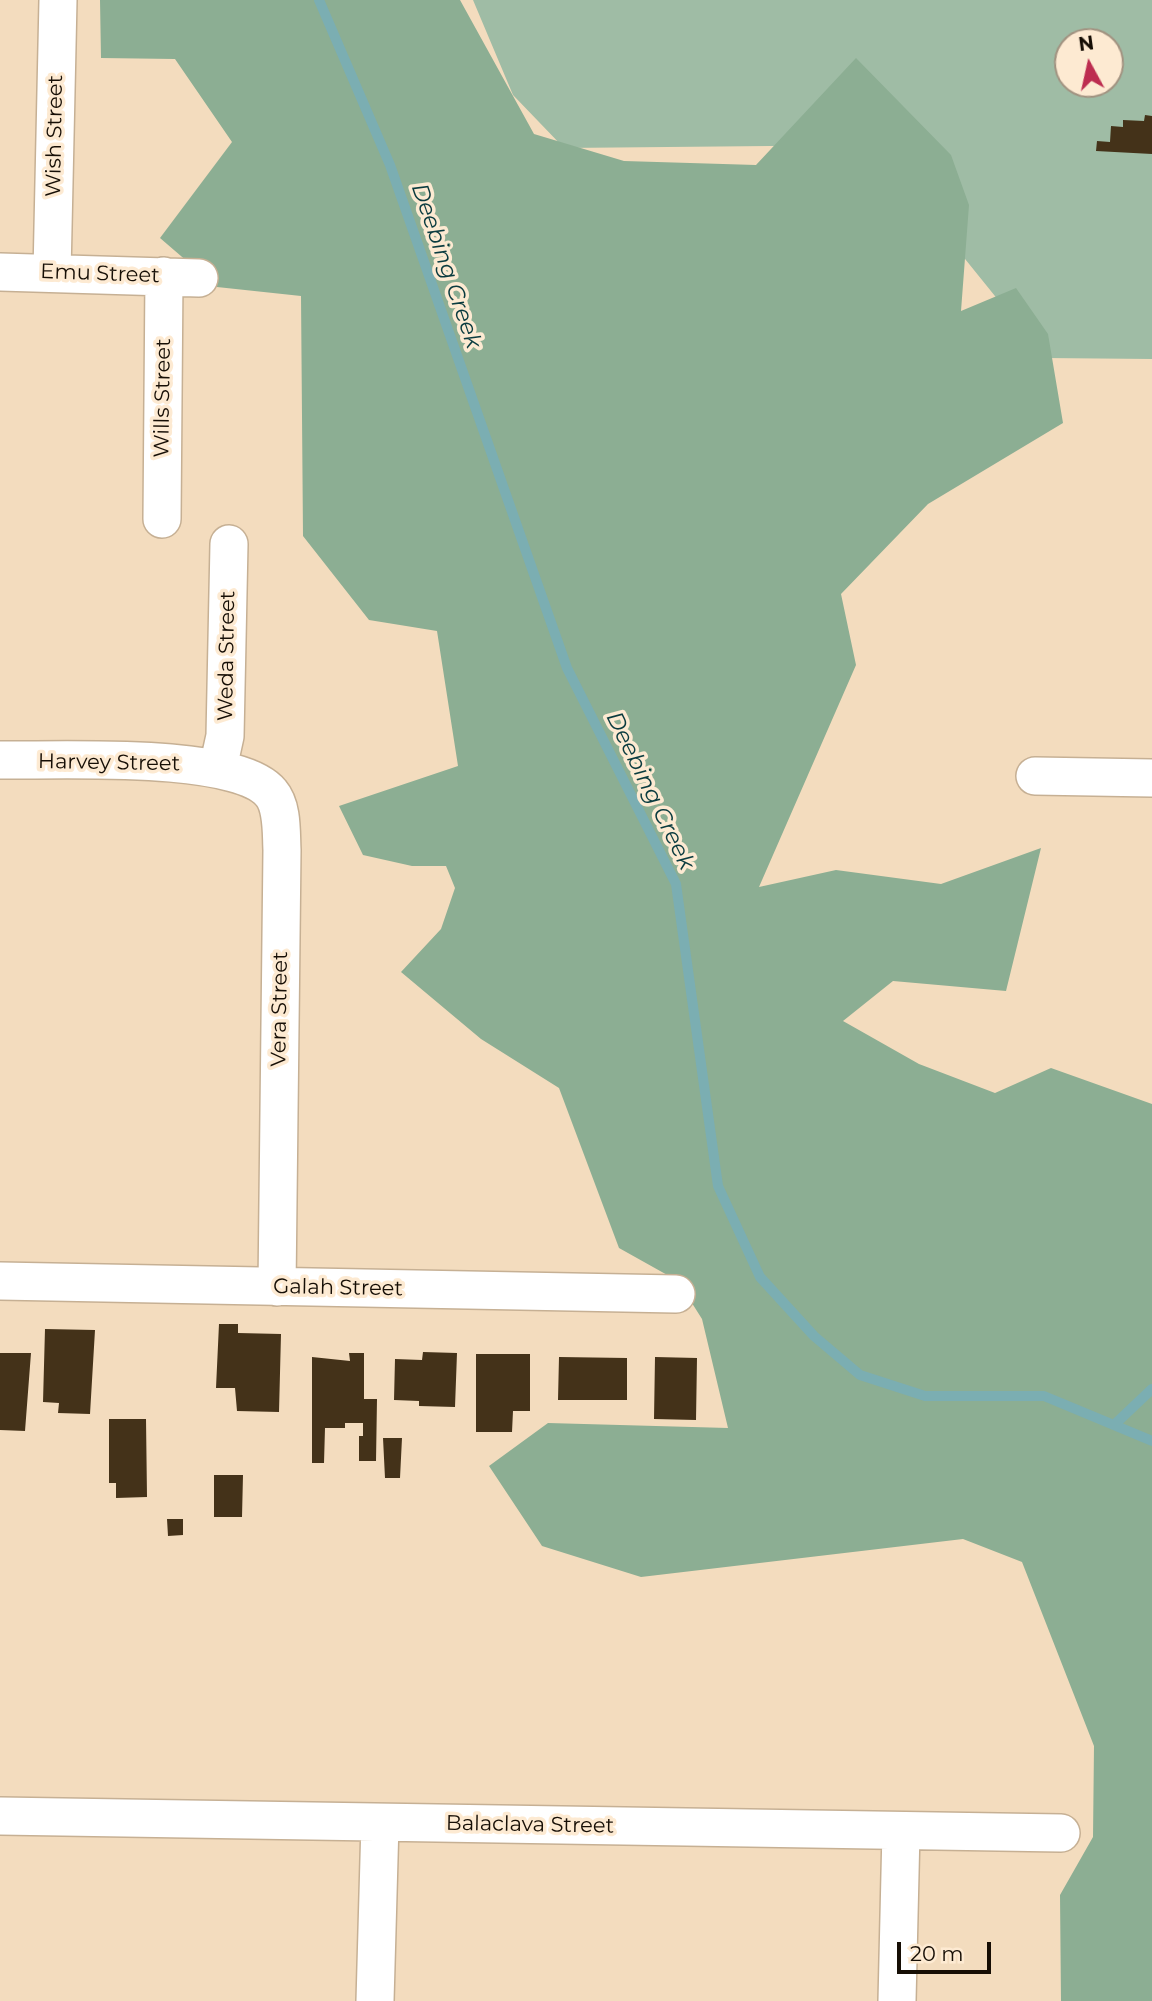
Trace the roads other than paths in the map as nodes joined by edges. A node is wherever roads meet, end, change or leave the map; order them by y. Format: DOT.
graph roads {
  1 [pos="58,0"];
  2 [pos="0,272"];
  3 [pos="52,273"];
  4 [pos="182,277"];
  5 [pos="162,519"];
  6 [pos="229,544"];
  7 [pos="0,760"];
  8 [pos="218,768"];
  9 [pos="1035,776"];
  10 [pos="1152,778"];
  11 [pos="0,1282"];
  12 [pos="277,1287"];
  13 [pos="676,1294"];
  14 [pos="0,1816"];
  15 [pos="380,1823"];
  16 [pos="901,1831"];
  17 [pos="1061,1833"];
  18 [pos="375,2001"];
  19 [pos="897,2001"];
  1 -- 3 [label="street, Wish Street"];
  2 -- 3 [label="street, Emu Street"];
  3 -- 4 [label="street, Emu Street"];
  4 -- 5 [label="street, Wills Street"];
  6 -- 8 [label="street, Weda Street"];
  7 -- 8 [label="street, Harvey Street"];
  8 -- 12 [label="street, Vera Street"];
  9 -- 10 [label="street"];
  11 -- 12 [label="street, Galah Street"];
  12 -- 13 [label="street, Galah Street"];
  14 -- 15 [label="street, Balaclava Street"];
  15 -- 16 [label="street, Balaclava Street"];
  15 -- 18 [label="street"];
  16 -- 17 [label="street, Balaclava Street"];
  16 -- 19 [label="street"];
}
